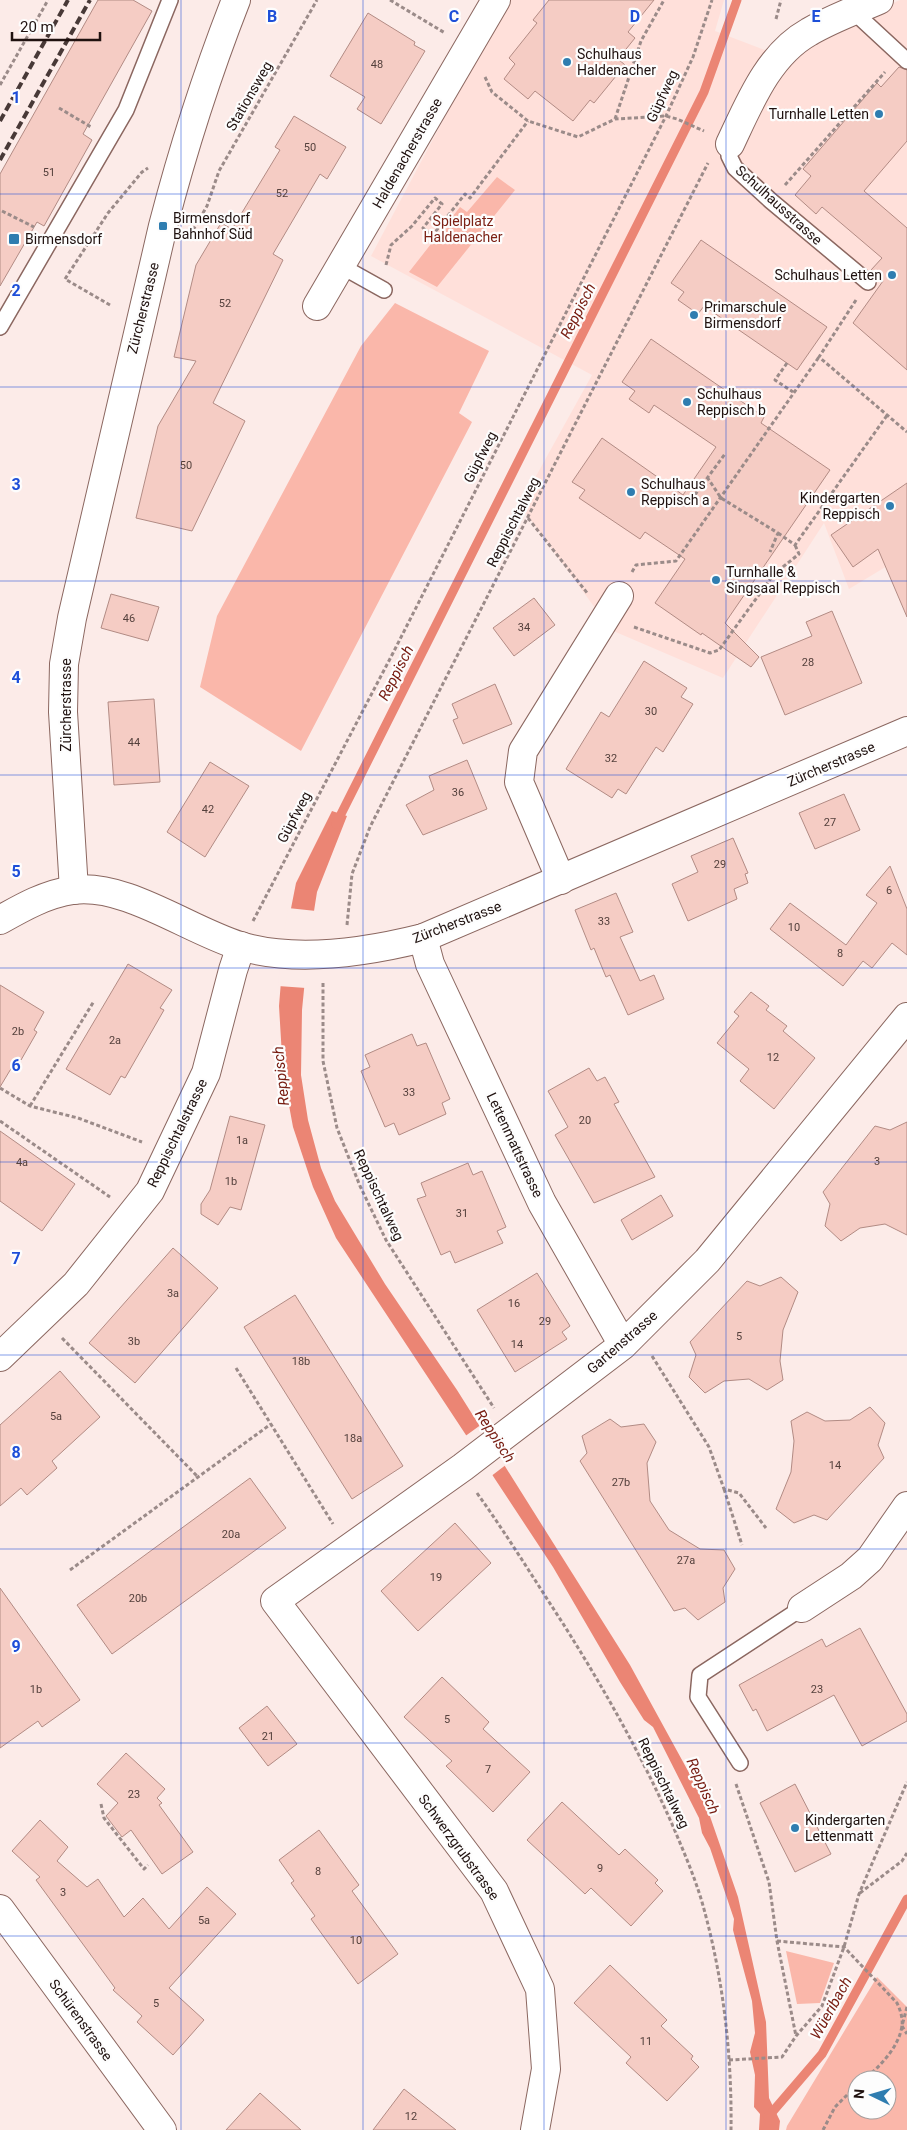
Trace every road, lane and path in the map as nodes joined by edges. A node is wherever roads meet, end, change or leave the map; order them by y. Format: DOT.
graph roads {
  1 [pos="48,0"];
  2 [pos="170,0"];
  3 [pos="236,0"];
  4 [pos="317,0"];
  5 [pos="390,0"];
  6 [pos="496,0"];
  7 [pos="664,0"];
  8 [pos="712,0"];
  9 [pos="879,0"];
  10 [pos="853,11"];
  11 [pos="449,35"];
  12 [pos="903,58"];
  13 [pos="0,85"];
  14 [pos="492,92"];
  15 [pos="59,108"];
  16 [pos="666,116"];
  17 [pos="614,119"];
  18 [pos="528,121"];
  19 [pos="110,137"];
  20 [pos="720,139"];
  21 [pos="151,166"];
  22 [pos="771,201"];
  23 [pos="207,206"];
  24 [pos="2,211"];
  25 [pos="36,228"];
  26 [pos="341,266"];
  27 [pos="868,282"];
  28 [pos="380,287"];
  29 [pos="110,305"];
  30 [pos="316,306"];
  31 [pos="0,327"];
  32 [pos="819,357"];
  33 [pos="786,363"];
  34 [pos="793,392"];
  35 [pos="888,414"];
  36 [pos="907,432"];
  37 [pos="725,454"];
  38 [pos="707,477"];
  39 [pos="720,498"];
  40 [pos="691,500"];
  41 [pos="528,518"];
  42 [pos="778,533"];
  43 [pos="794,544"];
  44 [pos="770,552"];
  45 [pos="613,606"];
  46 [pos="907,731"];
  47 [pos="561,880"];
  48 [pos="74,890"];
  49 [pos="254,919"];
  50 [pos="0,920"];
  51 [pos="347,924"];
  52 [pos="423,938"];
  53 [pos="241,946"];
  54 [pos="326,967"];
  55 [pos="94,1001"];
  56 [pos="907,1016"];
  57 [pos="0,1088"];
  58 [pos="30,1106"];
  59 [pos="0,1121"];
  60 [pos="168,1152"];
  61 [pos="132,1212"];
  62 [pos="59,1335"];
  63 [pos="623,1345"];
  64 [pos="652,1355"];
  65 [pos="0,1356"];
  66 [pos="236,1368"];
  67 [pos="270,1424"];
  68 [pos="501,1424"];
  69 [pos="468,1476"];
  70 [pos="198,1477"];
  71 [pos="724,1488"];
  72 [pos="907,1506"];
  73 [pos="766,1528"];
  74 [pos="742,1544"];
  75 [pos="348,1549"];
  76 [pos="70,1570"];
  77 [pos="276,1601"];
  78 [pos="802,1608"];
  79 [pos="740,1763"];
  80 [pos="907,1782"];
  81 [pos="101,1804"];
  82 [pos="907,1854"];
  83 [pos="148,1865"];
  84 [pos="860,1894"];
  85 [pos="0,1909"];
  86 [pos="777,1941"];
  87 [pos="844,1947"];
  88 [pos="907,2007"];
  89 [pos="902,2026"];
  90 [pos="907,2034"];
  91 [pos="796,2036"];
  92 [pos="729,2060"];
  93 [pos="875,2070"];
  94 [pos="847,2095"];
  95 [pos="162,2130"];
  96 [pos="535,2130"];
  97 [pos="731,2130"];
  98 [pos="823,2130"];
  1 -- 13 [label="path"];
  2 -- 19 [label="lane"];
  3 -- 48 [label="street, Zürcherstrasse"];
  4 -- 23 [label="path, Stationsweg"];
  5 -- 11 [label="path"];
  6 -- 26 [label="street, Haldenacherstrasse"];
  7 -- 17 [label="path"];
  8 -- 16 [label="path, Güpfweg"];
  9 -- 10 [label="street"];
  10 -- 12 [label="lane"];
  10 -- 20 [label="street"];
  12 -- 22 [label="path"];
  14 -- 18 [label="path"];
  15 -- 19 [label="path"];
  16 -- 17 [label="path"];
  16 -- 20 [label="path"];
  16 -- 49 [label="path, Güpfweg"];
  17 -- 18 [label="path"];
  18 -- 28 [label="path"];
  19 -- 31 [label="lane"];
  20 -- 22 [label="lane, Schulhausstrasse"];
  20 -- 41 [label="path, Reppischtalweg"];
  21 -- 29 [label="path"];
  22 -- 27 [label="lane, Schulhausstrasse"];
  24 -- 25 [label="path"];
  26 -- 28 [label="lane"];
  26 -- 30 [label="street, Haldenacherstrasse"];
  27 -- 32 [label="path"];
  32 -- 34 [label="path"];
  32 -- 35 [label="path"];
  33 -- 34 [label="path"];
  34 -- 39 [label="path"];
  35 -- 36 [label="path"];
  35 -- 43 [label="path"];
  37 -- 38 [label="path"];
  38 -- 39 [label="path"];
  38 -- 40 [label="path"];
  39 -- 42 [label="path"];
  39 -- 45 [label="path"];
  41 -- 45 [label="path"];
  41 -- 51 [label="path, Reppischtalweg"];
  42 -- 43 [label="path"];
  42 -- 44 [label="path"];
  43 -- 45 [label="path"];
  45 -- 47 [label="street"];
  46 -- 47 [label="street, Zürcherstrasse"];
  47 -- 52 [label="street, Zürcherstrasse"];
  48 -- 50 [label="street"];
  48 -- 53 [label="street, Zürcherstrasse"];
  52 -- 54 [label="street, Zürcherstrasse"];
  52 -- 63 [label="street, Lettenmattstrasse"];
  53 -- 54 [label="street, Zürcherstrasse"];
  53 -- 60 [label="street, Reppischtalstrasse"];
  54 -- 68 [label="path, Reppischtalweg"];
  55 -- 58 [label="path"];
  56 -- 63 [label="street, Gartenstrasse"];
  57 -- 58 [label="path"];
  58 -- 60 [label="path"];
  59 -- 61 [label="path"];
  60 -- 61 [label="street, Reppischtalstrasse"];
  61 -- 65 [label="street, Reppischtalstrasse"];
  62 -- 70 [label="path"];
  63 -- 68 [label="street, Gartenstrasse"];
  64 -- 71 [label="path"];
  66 -- 67 [label="path"];
  67 -- 70 [label="path"];
  67 -- 75 [label="path"];
  68 -- 69 [label="street, Gartenstrasse"];
  69 -- 75 [label="street, Gartenstrasse"];
  69 -- 92 [label="path, Reppischtalweg"];
  70 -- 76 [label="path"];
  71 -- 73 [label="path"];
  71 -- 74 [label="path"];
  72 -- 78 [label="street"];
  75 -- 77 [label="street, Gartenstrasse"];
  77 -- 96 [label="street, Schwerzgrubstrasse"];
  78 -- 79 [label="lane"];
  79 -- 86 [label="path"];
  80 -- 84 [label="path"];
  81 -- 83 [label="path"];
  82 -- 84 [label="path"];
  84 -- 87 [label="path"];
  85 -- 95 [label="street, Schürenstrasse"];
  86 -- 87 [label="path"];
  86 -- 91 [label="path"];
  87 -- 89 [label="path"];
  87 -- 91 [label="path"];
  88 -- 89 [label="path"];
  89 -- 90 [label="path"];
  89 -- 93 [label="path"];
  91 -- 92 [label="path"];
  92 -- 97 [label="path, Reppischtalweg"];
  94 -- 98 [label="path"];
}
